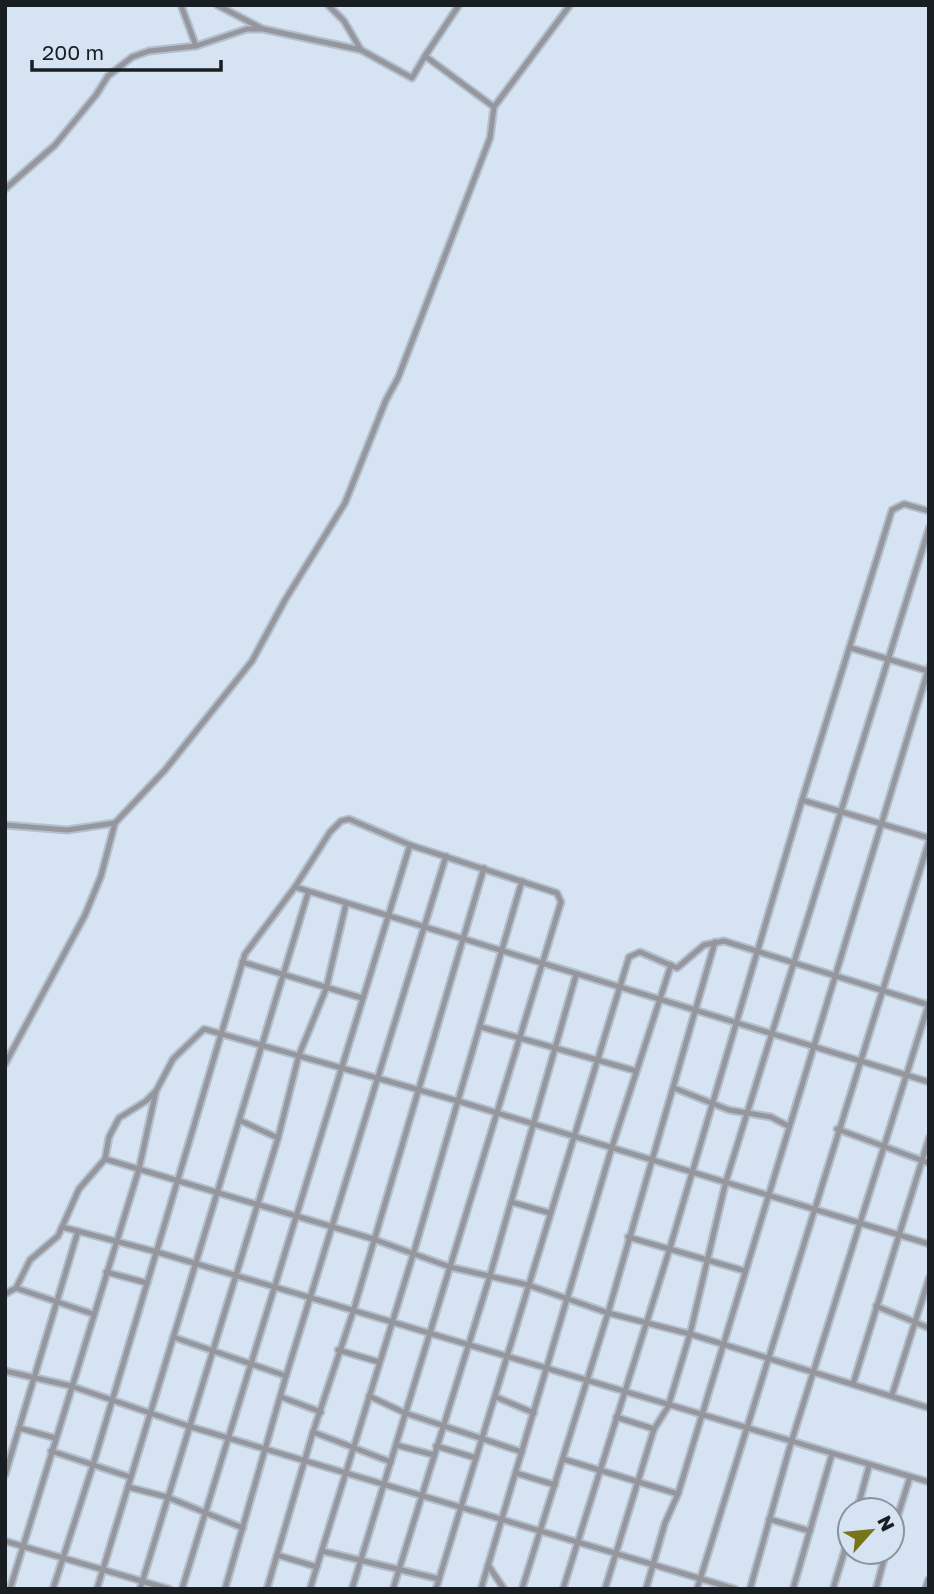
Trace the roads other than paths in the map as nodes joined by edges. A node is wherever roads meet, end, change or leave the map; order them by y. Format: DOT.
graph roads {
  1 [pos="181,5"];
  2 [pos="218,5"];
  3 [pos="328,5"];
  4 [pos="459,5"];
  5 [pos="570,5"];
  6 [pos="262,29"];
  7 [pos="195,46"];
  8 [pos="361,50"];
  9 [pos="425,56"];
  10 [pos="494,107"];
  11 [pos="5,189"];
  12 [pos="929,511"];
  13 [pos="929,528"];
  14 [pos="851,648"];
  15 [pos="889,659"];
  16 [pos="928,670"];
  17 [pos="802,800"];
  18 [pos="842,813"];
  19 [pos="115,823"];
  20 [pos="880,824"];
  21 [pos="5,825"];
  22 [pos="929,839"];
  23 [pos="410,845"];
  24 [pos="446,856"];
  25 [pos="484,869"];
  26 [pos="522,881"];
  27 [pos="295,887"];
  28 [pos="308,893"];
  29 [pos="346,904"];
  30 [pos="387,916"];
  31 [pos="424,928"];
  32 [pos="462,940"];
  33 [pos="715,942"];
  34 [pos="758,950"];
  35 [pos="503,952"];
  36 [pos="242,962"];
  37 [pos="796,962"];
  38 [pos="542,964"];
  39 [pos="671,965"];
  40 [pos="835,974"];
  41 [pos="576,975"];
  42 [pos="282,976"];
  43 [pos="617,987"];
  44 [pos="326,989"];
  45 [pos="881,991"];
  46 [pos="362,998"];
  47 [pos="658,1000"];
  48 [pos="928,1004"];
  49 [pos="697,1012"];
  50 [pos="736,1023"];
  51 [pos="481,1027"];
  52 [pos="220,1032"];
  53 [pos="774,1035"];
  54 [pos="520,1038"];
  55 [pos="262,1044"];
  56 [pos="812,1046"];
  57 [pos="556,1049"];
  58 [pos="299,1055"];
  59 [pos="596,1060"];
  60 [pos="858,1061"];
  61 [pos="5,1064"];
  62 [pos="341,1067"];
  63 [pos="636,1071"];
  64 [pos="906,1075"];
  65 [pos="380,1079"];
  66 [pos="929,1082"];
  67 [pos="674,1088"];
  68 [pos="418,1089"];
  69 [pos="156,1091"];
  70 [pos="458,1101"];
  71 [pos="712,1101"];
  72 [pos="498,1113"];
  73 [pos="747,1113"];
  74 [pos="239,1120"];
  75 [pos="535,1124"];
  76 [pos="788,1126"];
  77 [pos="837,1129"];
  78 [pos="573,1135"];
  79 [pos="278,1138"];
  80 [pos="929,1138"];
  81 [pos="884,1144"];
  82 [pos="612,1147"];
  83 [pos="105,1159"];
  84 [pos="652,1159"];
  85 [pos="925,1162"];
  86 [pos="139,1169"];
  87 [pos="692,1171"];
  88 [pos="179,1180"];
  89 [pos="726,1181"];
  90 [pos="218,1192"];
  91 [pos="767,1194"];
  92 [pos="511,1202"];
  93 [pos="256,1204"];
  94 [pos="813,1207"];
  95 [pos="550,1213"];
  96 [pos="295,1216"];
  97 [pos="860,1222"];
  98 [pos="62,1227"];
  99 [pos="333,1227"];
  100 [pos="78,1231"];
  101 [pos="900,1233"];
  102 [pos="628,1237"];
  103 [pos="373,1239"];
  104 [pos="115,1241"];
  105 [pos="929,1244"];
  106 [pos="669,1251"];
  107 [pos="157,1252"];
  108 [pos="413,1255"];
  109 [pos="707,1261"];
  110 [pos="194,1264"];
  111 [pos="450,1267"];
  112 [pos="745,1271"];
  113 [pos="106,1272"];
  114 [pos="233,1275"];
  115 [pos="929,1278"];
  116 [pos="489,1279"];
  117 [pos="147,1283"];
  118 [pos="528,1285"];
  119 [pos="16,1288"];
  120 [pos="274,1288"];
  121 [pos="6,1291"];
  122 [pos="312,1299"];
  123 [pos="567,1300"];
  124 [pos="58,1303"];
  125 [pos="876,1306"];
  126 [pos="353,1312"];
  127 [pos="608,1313"];
  128 [pos="93,1314"];
  129 [pos="645,1320"];
  130 [pos="914,1322"];
  131 [pos="391,1323"];
  132 [pos="929,1328"];
  133 [pos="690,1334"];
  134 [pos="430,1335"];
  135 [pos="173,1337"];
  136 [pos="724,1344"];
  137 [pos="467,1345"];
  138 [pos="211,1349"];
  139 [pos="338,1350"];
  140 [pos="768,1357"];
  141 [pos="509,1358"];
  142 [pos="379,1362"];
  143 [pos="250,1363"];
  144 [pos="547,1370"];
  145 [pos="5,1371"];
  146 [pos="814,1374"];
  147 [pos="286,1376"];
  148 [pos="35,1377"];
  149 [pos="586,1382"];
  150 [pos="853,1384"];
  151 [pos="71,1386"];
  152 [pos="623,1393"];
  153 [pos="892,1395"];
  154 [pos="369,1396"];
  155 [pos="496,1396"];
  156 [pos="281,1397"];
  157 [pos="111,1399"];
  158 [pos="668,1407"];
  159 [pos="929,1408"];
  160 [pos="321,1412"];
  161 [pos="405,1413"];
  162 [pos="534,1413"];
  163 [pos="150,1414"];
  164 [pos="701,1416"];
  165 [pos="616,1417"];
  166 [pos="443,1424"];
  167 [pos="188,1426"];
  168 [pos="19,1428"];
  169 [pos="654,1429"];
  170 [pos="746,1430"];
  171 [pos="313,1432"];
  172 [pos="55,1438"];
  173 [pos="228,1438"];
  174 [pos="481,1440"];
  175 [pos="791,1443"];
  176 [pos="396,1445"];
  177 [pos="436,1446"];
  178 [pos="265,1448"];
  179 [pos="353,1450"];
  180 [pos="9,1451"];
  181 [pos="51,1451"];
  182 [pos="522,1451"];
  183 [pos="832,1454"];
  184 [pos="434,1455"];
  185 [pos="476,1458"];
  186 [pos="563,1459"];
  187 [pos="304,1461"];
  188 [pos="391,1462"];
  189 [pos="93,1465"];
  190 [pos="869,1466"];
  191 [pos="600,1471"];
  192 [pos="345,1473"];
  193 [pos="516,1473"];
  194 [pos="5,1475"];
  195 [pos="130,1477"];
  196 [pos="911,1477"];
  197 [pos="638,1482"];
  198 [pos="929,1482"];
  199 [pos="383,1485"];
  200 [pos="555,1485"];
  201 [pos="128,1487"];
  202 [pos="678,1494"];
  203 [pos="861,1496"];
  204 [pos="905,1496"];
  205 [pos="167,1497"];
  206 [pos="421,1497"];
  207 [pos="461,1508"];
  208 [pos="203,1513"];
  209 [pos="501,1519"];
  210 [pos="769,1519"];
  211 [pos="243,1528"];
  212 [pos="541,1530"];
  213 [pos="810,1531"];
  214 [pos="577,1540"];
  215 [pos="5,1541"];
  216 [pos="23,1546"];
  217 [pos="322,1551"];
  218 [pos="616,1553"];
  219 [pos="277,1555"];
  220 [pos="62,1558"];
  221 [pos="360,1561"];
  222 [pos="488,1565"];
  223 [pos="653,1565"];
  224 [pos="841,1566"];
  225 [pos="882,1566"];
  226 [pos="317,1567"];
  227 [pos="101,1569"];
  228 [pos="399,1569"];
  229 [pos="699,1578"];
  230 [pos="439,1579"];
  231 [pos="929,1580"];
  232 [pos="142,1581"];
  233 [pos="10,1589"];
  234 [pos="53,1589"];
  235 [pos="97,1589"];
  236 [pos="140,1589"];
  237 [pos="169,1589"];
  238 [pos="182,1589"];
  239 [pos="225,1589"];
  240 [pos="267,1589"];
  241 [pos="310,1589"];
  242 [pos="352,1589"];
  243 [pos="393,1589"];
  244 [pos="436,1589"];
  245 [pos="481,1589"];
  246 [pos="504,1589"];
  247 [pos="522,1589"];
  248 [pos="563,1589"];
  249 [pos="605,1589"];
  250 [pos="646,1589"];
  251 [pos="696,1589"];
  252 [pos="735,1589"];
  253 [pos="750,1589"];
  254 [pos="793,1589"];
  255 [pos="834,1589"];
  256 [pos="876,1589"];
  257 [pos="926,1589"];
  1 -- 7 [label="street"];
  2 -- 6 [label="street"];
  3 -- 8 [label="street"];
  4 -- 9 [label="street"];
  5 -- 10 [label="street"];
  6 -- 7 [label="street"];
  6 -- 8 [label="street"];
  7 -- 11 [label="street"];
  8 -- 9 [label="street"];
  9 -- 10 [label="street"];
  10 -- 19 [label="street"];
  12 -- 14 [label="street"];
  13 -- 15 [label="street"];
  14 -- 15 [label="street"];
  14 -- 17 [label="street"];
  15 -- 16 [label="street"];
  15 -- 18 [label="street"];
  16 -- 20 [label="street"];
  17 -- 18 [label="street"];
  17 -- 34 [label="street"];
  18 -- 20 [label="street"];
  18 -- 37 [label="street"];
  19 -- 21 [label="street"];
  19 -- 61 [label="street"];
  20 -- 22 [label="street"];
  20 -- 40 [label="street"];
  22 -- 45 [label="street"];
  23 -- 24 [label="street"];
  23 -- 27 [label="street"];
  23 -- 30 [label="street"];
  24 -- 25 [label="street"];
  24 -- 31 [label="street"];
  25 -- 26 [label="street"];
  25 -- 32 [label="street"];
  26 -- 35 [label="street"];
  26 -- 38 [label="street"];
  27 -- 28 [label="street"];
  27 -- 36 [label="street"];
  28 -- 29 [label="street"];
  28 -- 42 [label="street"];
  29 -- 30 [label="street"];
  29 -- 44 [label="street"];
  30 -- 31 [label="street"];
  30 -- 46 [label="street"];
  31 -- 32 [label="street"];
  31 -- 65 [label="street"];
  32 -- 35 [label="street"];
  32 -- 68 [label="street"];
  33 -- 34 [label="street"];
  33 -- 39 [label="street"];
  33 -- 49 [label="street"];
  34 -- 37 [label="street"];
  34 -- 50 [label="street"];
  35 -- 38 [label="street"];
  35 -- 51 [label="street"];
  36 -- 42 [label="street"];
  36 -- 52 [label="street"];
  37 -- 40 [label="street"];
  37 -- 53 [label="street"];
  38 -- 41 [label="street"];
  38 -- 54 [label="street"];
  39 -- 43 [label="street"];
  39 -- 47 [label="street"];
  40 -- 45 [label="street"];
  40 -- 56 [label="street"];
  41 -- 43 [label="street"];
  41 -- 57 [label="street"];
  42 -- 44 [label="street"];
  42 -- 55 [label="street"];
  43 -- 47 [label="street"];
  43 -- 59 [label="street"];
  44 -- 46 [label="street"];
  44 -- 58 [label="street"];
  45 -- 48 [label="street"];
  45 -- 60 [label="street"];
  46 -- 62 [label="street"];
  47 -- 49 [label="street"];
  47 -- 63 [label="street"];
  48 -- 64 [label="street"];
  49 -- 50 [label="street"];
  49 -- 67 [label="street"];
  50 -- 53 [label="street"];
  50 -- 71 [label="street"];
  51 -- 54 [label="street"];
  51 -- 70 [label="street"];
  52 -- 55 [label="street"];
  52 -- 69 [label="street"];
  52 -- 88 [label="street"];
  53 -- 56 [label="street"];
  53 -- 73 [label="street"];
  54 -- 57 [label="street"];
  54 -- 72 [label="street"];
  55 -- 58 [label="street"];
  55 -- 74 [label="street"];
  56 -- 60 [label="street"];
  56 -- 76 [label="street"];
  57 -- 59 [label="street"];
  57 -- 75 [label="street"];
  58 -- 62 [label="street"];
  58 -- 79 [label="street"];
  59 -- 63 [label="street"];
  59 -- 78 [label="street"];
  60 -- 64 [label="street"];
  60 -- 77 [label="street"];
  62 -- 65 [label="street"];
  62 -- 96 [label="street"];
  63 -- 82 [label="street"];
  64 -- 66 [label="street"];
  64 -- 81 [label="street"];
  65 -- 68 [label="street"];
  65 -- 99 [label="street"];
  67 -- 71 [label="street"];
  67 -- 84 [label="street"];
  68 -- 70 [label="street"];
  68 -- 103 [label="street"];
  69 -- 83 [label="street"];
  69 -- 86 [label="street"];
  70 -- 72 [label="street"];
  70 -- 108 [label="street"];
  71 -- 73 [label="street"];
  71 -- 87 [label="street"];
  72 -- 75 [label="street"];
  72 -- 111 [label="street"];
  73 -- 76 [label="street"];
  73 -- 89 [label="street"];
  74 -- 79 [label="street"];
  74 -- 90 [label="street"];
  75 -- 78 [label="street"];
  75 -- 92 [label="street"];
  76 -- 91 [label="street"];
  77 -- 81 [label="street"];
  77 -- 94 [label="street"];
  78 -- 82 [label="street"];
  78 -- 95 [label="street"];
  79 -- 93 [label="street"];
  80 -- 85 [label="street"];
  81 -- 85 [label="street"];
  81 -- 97 [label="street"];
  82 -- 84 [label="street"];
  82 -- 123 [label="street"];
  83 -- 86 [label="street"];
  83 -- 98 [label="street"];
  84 -- 87 [label="street"];
  84 -- 102 [label="street"];
  85 -- 101 [label="street"];
  86 -- 88 [label="street"];
  86 -- 104 [label="street"];
  87 -- 89 [label="street"];
  87 -- 106 [label="street"];
  88 -- 90 [label="street"];
  88 -- 107 [label="street"];
  89 -- 91 [label="street"];
  89 -- 109 [label="street"];
  90 -- 93 [label="street"];
  90 -- 110 [label="street"];
  91 -- 94 [label="street"];
  91 -- 112 [label="street"];
  92 -- 95 [label="street"];
  92 -- 116 [label="street"];
  93 -- 96 [label="street"];
  93 -- 114 [label="street"];
  94 -- 97 [label="street"];
  94 -- 140 [label="street"];
  95 -- 118 [label="street"];
  96 -- 99 [label="street"];
  96 -- 120 [label="street"];
  97 -- 101 [label="street"];
  97 -- 146 [label="street"];
  98 -- 100 [label="street"];
  98 -- 119 [label="street"];
  99 -- 103 [label="street"];
  99 -- 122 [label="street"];
  100 -- 104 [label="street"];
  100 -- 124 [label="street"];
  101 -- 105 [label="street"];
  101 -- 125 [label="street"];
  102 -- 106 [label="street"];
  102 -- 127 [label="street"];
  103 -- 108 [label="street"];
  103 -- 126 [label="street"];
  104 -- 107 [label="street"];
  104 -- 113 [label="street"];
  106 -- 109 [label="street"];
  106 -- 129 [label="street"];
  107 -- 110 [label="street"];
  107 -- 117 [label="street"];
  108 -- 111 [label="street"];
  108 -- 131 [label="street"];
  109 -- 112 [label="street"];
  109 -- 133 [label="street"];
  110 -- 114 [label="street"];
  110 -- 135 [label="street"];
  111 -- 116 [label="street"];
  111 -- 134 [label="street"];
  112 -- 136 [label="street"];
  113 -- 117 [label="street"];
  113 -- 128 [label="street"];
  114 -- 120 [label="street"];
  114 -- 138 [label="street"];
  115 -- 130 [label="street"];
  116 -- 118 [label="street"];
  116 -- 137 [label="street"];
  117 -- 157 [label="street"];
  118 -- 123 [label="street"];
  118 -- 141 [label="street"];
  119 -- 121 [label="street"];
  119 -- 124 [label="street"];
  120 -- 122 [label="street"];
  120 -- 143 [label="street"];
  122 -- 126 [label="street"];
  122 -- 147 [label="street"];
  123 -- 127 [label="street"];
  123 -- 144 [label="street"];
  124 -- 128 [label="street"];
  124 -- 148 [label="street"];
  125 -- 130 [label="street"];
  125 -- 150 [label="street"];
  126 -- 131 [label="street"];
  126 -- 139 [label="street"];
  127 -- 129 [label="street"];
  127 -- 149 [label="street"];
  128 -- 151 [label="street"];
  129 -- 133 [label="street"];
  129 -- 152 [label="street"];
  130 -- 132 [label="street"];
  130 -- 153 [label="street"];
  131 -- 134 [label="street"];
  131 -- 142 [label="street"];
  133 -- 136 [label="street"];
  133 -- 158 [label="street"];
  134 -- 137 [label="street"];
  134 -- 161 [label="street"];
  135 -- 138 [label="street"];
  135 -- 163 [label="street"];
  136 -- 140 [label="street"];
  136 -- 164 [label="street"];
  137 -- 141 [label="street"];
  137 -- 166 [label="street"];
  138 -- 143 [label="street"];
  138 -- 167 [label="street"];
  139 -- 142 [label="street"];
  139 -- 160 [label="street"];
  140 -- 146 [label="street"];
  140 -- 170 [label="street"];
  141 -- 144 [label="street"];
  141 -- 155 [label="street"];
  142 -- 154 [label="street"];
  143 -- 147 [label="street"];
  143 -- 173 [label="street"];
  144 -- 149 [label="street"];
  144 -- 162 [label="street"];
  145 -- 148 [label="street"];
  146 -- 150 [label="street"];
  146 -- 175 [label="street"];
  147 -- 156 [label="street"];
  148 -- 151 [label="street"];
  148 -- 168 [label="street"];
  149 -- 152 [label="street"];
  149 -- 186 [label="street"];
  150 -- 153 [label="street"];
  151 -- 157 [label="street"];
  151 -- 172 [label="street"];
  152 -- 158 [label="street"];
  152 -- 165 [label="street"];
  153 -- 159 [label="street"];
  154 -- 161 [label="street"];
  154 -- 179 [label="street"];
  155 -- 162 [label="street"];
  155 -- 174 [label="street"];
  156 -- 160 [label="street"];
  156 -- 178 [label="street"];
  157 -- 163 [label="street"];
  157 -- 189 [label="street"];
  158 -- 164 [label="street"];
  158 -- 169 [label="street"];
  160 -- 171 [label="street"];
  161 -- 166 [label="street"];
  161 -- 176 [label="street"];
  162 -- 182 [label="street"];
  163 -- 167 [label="street"];
  163 -- 195 [label="street"];
  164 -- 170 [label="street"];
  164 -- 202 [label="street"];
  165 -- 169 [label="street"];
  165 -- 191 [label="street"];
  166 -- 174 [label="street"];
  166 -- 177 [label="street"];
  167 -- 173 [label="street"];
  167 -- 205 [label="street"];
  168 -- 172 [label="street"];
  168 -- 180 [label="street"];
  169 -- 197 [label="street"];
  170 -- 175 [label="street"];
  170 -- 229 [label="street"];
  171 -- 179 [label="street"];
  171 -- 187 [label="street"];
  172 -- 181 [label="street"];
  173 -- 178 [label="street"];
  173 -- 208 [label="street"];
  174 -- 182 [label="street"];
  174 -- 185 [label="street"];
  175 -- 183 [label="street"];
  175 -- 210 [label="street"];
  176 -- 184 [label="street"];
  176 -- 188 [label="street"];
  177 -- 184 [label="street"];
  177 -- 185 [label="street"];
  178 -- 187 [label="street"];
  178 -- 211 [label="street"];
  179 -- 188 [label="street"];
  179 -- 192 [label="street"];
  180 -- 194 [label="street"];
  181 -- 189 [label="street"];
  181 -- 216 [label="street"];
  182 -- 193 [label="street"];
  183 -- 190 [label="street"];
  183 -- 213 [label="street"];
  184 -- 206 [label="street"];
  185 -- 207 [label="street"];
  186 -- 191 [label="street"];
  186 -- 200 [label="street"];
  187 -- 192 [label="street"];
  187 -- 219 [label="street"];
  188 -- 199 [label="street"];
  189 -- 195 [label="street"];
  189 -- 220 [label="street"];
  190 -- 196 [label="street"];
  190 -- 203 [label="street"];
  191 -- 197 [label="street"];
  191 -- 214 [label="street"];
  192 -- 199 [label="street"];
  192 -- 217 [label="street"];
  193 -- 200 [label="street"];
  193 -- 209 [label="street"];
  195 -- 201 [label="street"];
  196 -- 198 [label="street"];
  196 -- 204 [label="street"];
  197 -- 202 [label="street"];
  197 -- 218 [label="street"];
  199 -- 206 [label="street"];
  199 -- 221 [label="street"];
  200 -- 212 [label="street"];
  201 -- 205 [label="street"];
  201 -- 227 [label="street"];
  202 -- 223 [label="street"];
  205 -- 208 [label="street"];
  205 -- 232 [label="street"];
  206 -- 207 [label="street"];
  206 -- 228 [label="street"];
  207 -- 209 [label="street"];
  207 -- 230 [label="street"];
  208 -- 211 [label="street"];
  208 -- 238 [label="street"];
  209 -- 212 [label="street"];
  209 -- 222 [label="street"];
  210 -- 213 [label="street"];
  210 -- 253 [label="street"];
  211 -- 239 [label="street"];
  212 -- 214 [label="street"];
  212 -- 247 [label="street"];
  213 -- 254 [label="street"];
  214 -- 218 [label="street"];
  214 -- 248 [label="street"];
  215 -- 216 [label="street"];
  216 -- 220 [label="street"];
  216 -- 233 [label="street"];
  217 -- 221 [label="street"];
  217 -- 226 [label="street"];
  218 -- 223 [label="street"];
  218 -- 249 [label="street"];
  219 -- 226 [label="street"];
  219 -- 240 [label="street"];
  220 -- 227 [label="street"];
  220 -- 234 [label="street"];
  221 -- 228 [label="street"];
  221 -- 242 [label="street"];
  222 -- 245 [label="street"];
  222 -- 246 [label="street"];
  223 -- 229 [label="street"];
  223 -- 250 [label="street"];
  224 -- 255 [label="street"];
  225 -- 256 [label="street"];
  226 -- 241 [label="street"];
  227 -- 232 [label="street"];
  227 -- 235 [label="street"];
  228 -- 230 [label="street"];
  228 -- 243 [label="street"];
  229 -- 251 [label="street"];
  229 -- 252 [label="street"];
  230 -- 244 [label="street"];
  231 -- 257 [label="street"];
  232 -- 236 [label="street"];
  232 -- 237 [label="street"];
}
